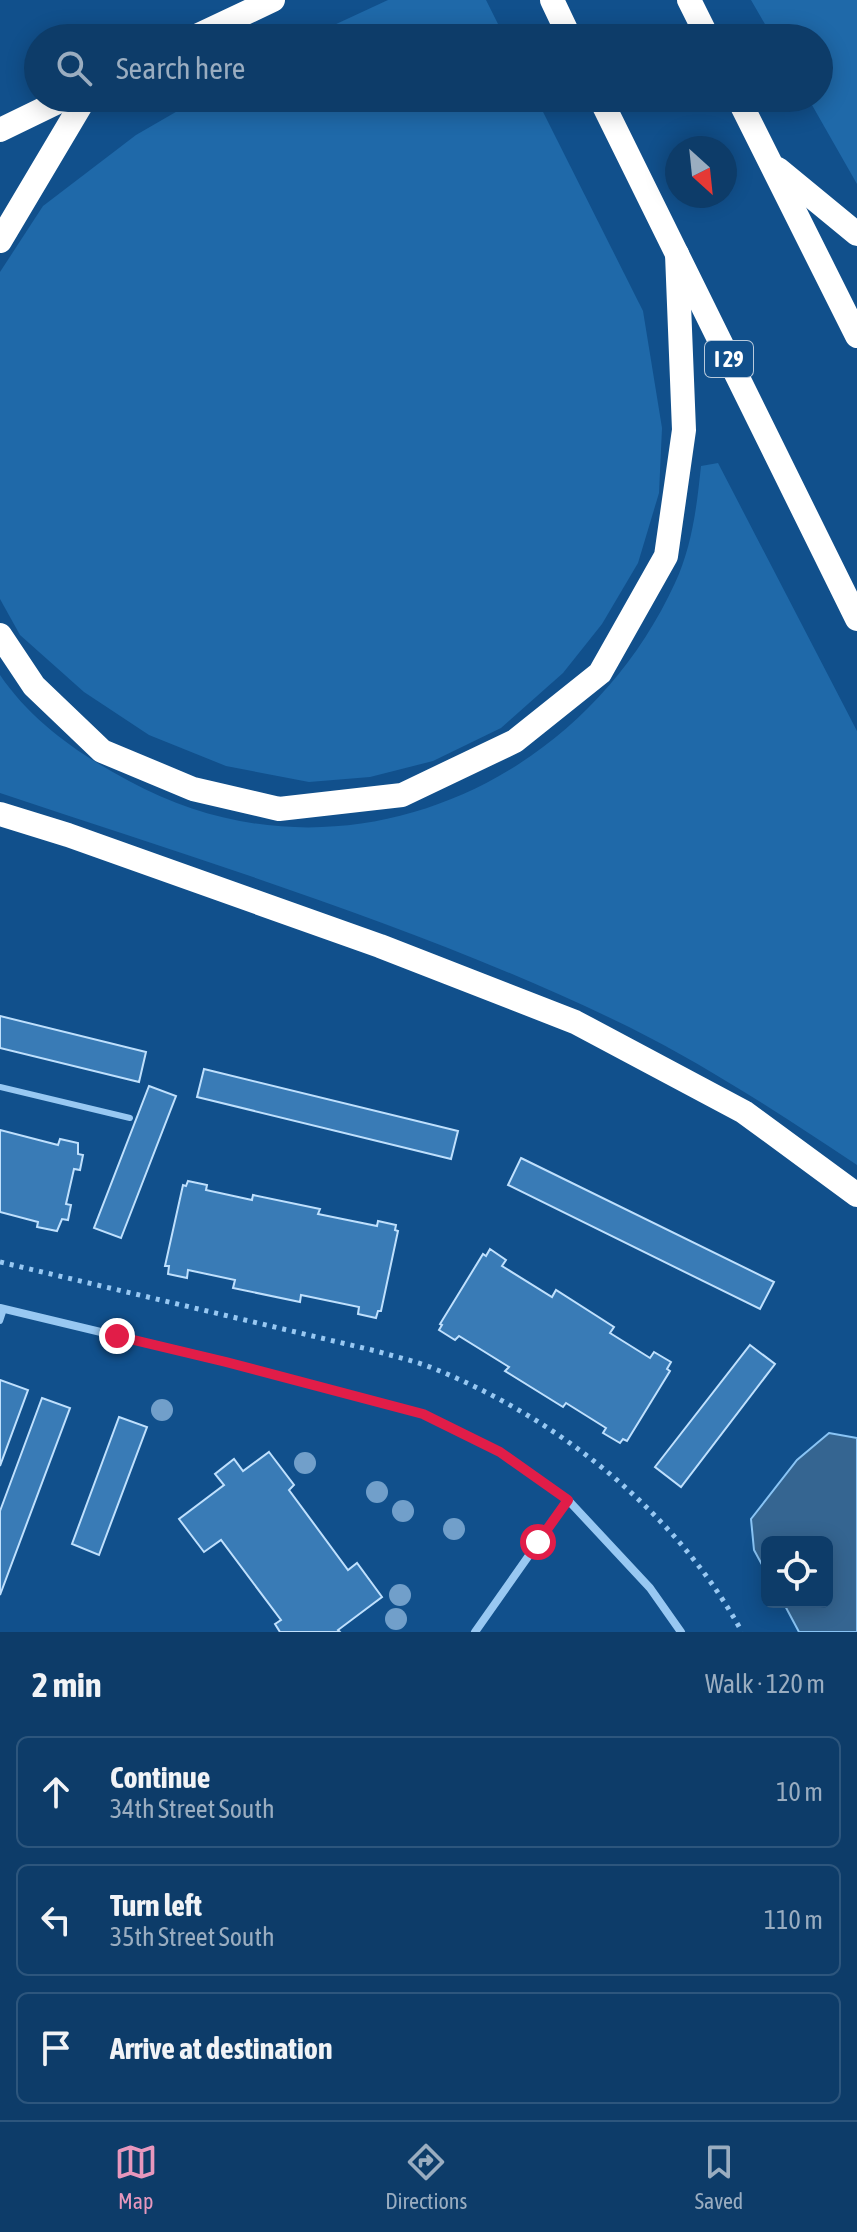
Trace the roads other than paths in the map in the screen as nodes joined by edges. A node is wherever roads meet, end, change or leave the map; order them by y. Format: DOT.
graph roads {
  1 [pos="273,0"];
  2 [pos="552,0"];
  3 [pos="689,0"];
  4 [pos="222,24"];
  5 [pos="563,24"];
  6 [pos="701,24"];
  7 [pos="37,112"];
  8 [pos="77,112"];
  9 [pos="607,112"];
  10 [pos="745,112"];
  11 [pos="0,130"];
  12 [pos="770,162"];
  13 [pos="857,234"];
  14 [pos="0,241"];
  15 [pos="677,254"];
  16 [pos="857,336"];
  17 [pos="857,619"];
  18 [pos="0,635"];
  19 [pos="0,814"];
  20 [pos="0,1087"];
  21 [pos="130,1118"];
  22 [pos="857,1195"];
  23 [pos="2,1308"];
  24 [pos="0,1321"];
  25 [pos="568,1500"];
  26 [pos="475,1632"];
  27 [pos="681,1632"];
  1 -- 4 [label="highway"];
  2 -- 5 [label="highway"];
  3 -- 6 [label="highway"];
  7 -- 11 [label="highway"];
  8 -- 14 [label="highway"];
  9 -- 15 [label="highway, I 29"];
  10 -- 12 [label="highway"];
  12 -- 13 [label="highway"];
  12 -- 16 [label="highway"];
  15 -- 17 [label="highway, I 29"];
  15 -- 18 [label="highway"];
  19 -- 22 [label="highway"];
  20 -- 21 [label="lane"];
  23 -- 24 [label="lane"];
  23 -- 25 [label="street"];
  25 -- 26 [label="street"];
  25 -- 27 [label="street"];
}
